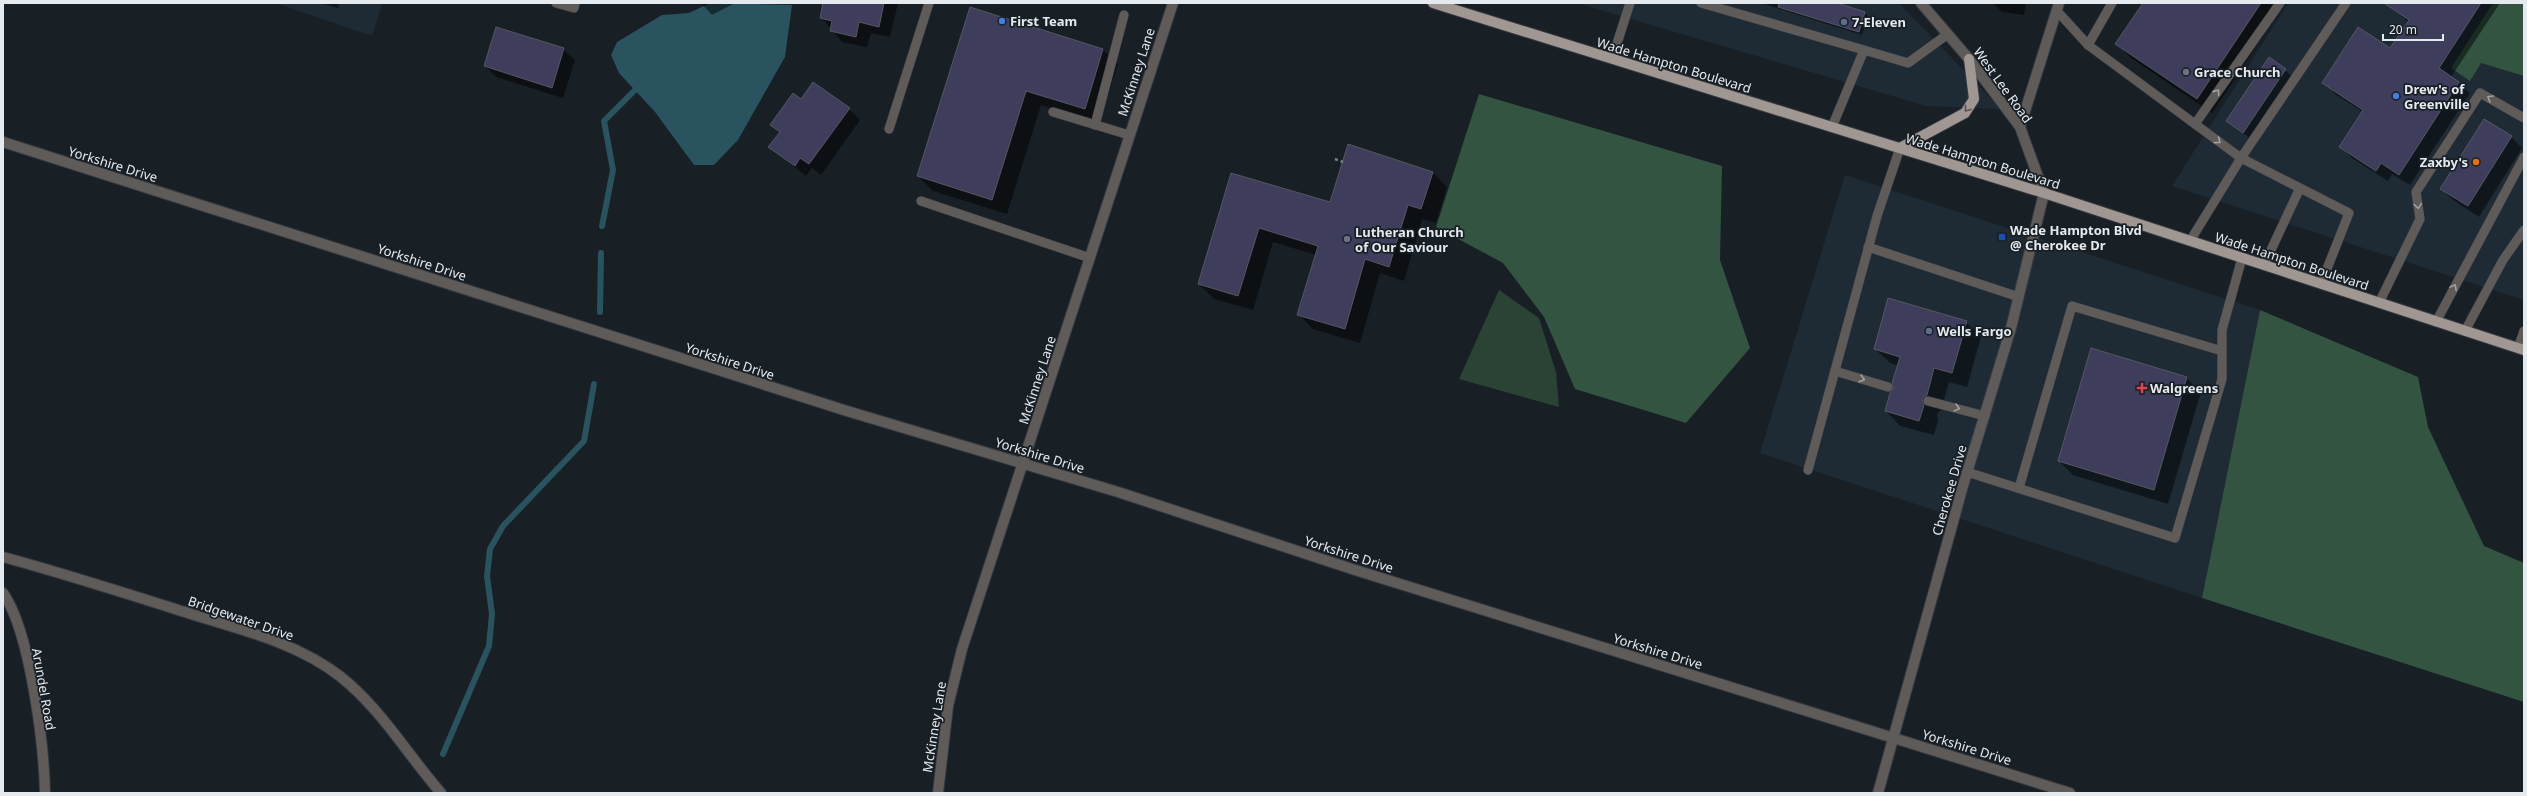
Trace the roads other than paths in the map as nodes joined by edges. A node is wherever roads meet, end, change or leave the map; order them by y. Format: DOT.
graph roads {
  1 [pos="556,3"];
  2 [pos="575,3"];
  3 [pos="929,3"];
  4 [pos="1173,3"];
  5 [pos="1433,3"];
  6 [pos="1630,3"];
  7 [pos="1701,3"];
  8 [pos="2112,3"];
  9 [pos="2280,3"];
  10 [pos="2346,3"];
  11 [pos="1926,5"];
  12 [pos="2059,7"];
  13 [pos="1124,15"];
  14 [pos="1948,34"];
  15 [pos="2088,44"];
  16 [pos="1864,50"];
  17 [pos="1612,59"];
  18 [pos="1969,59"];
  19 [pos="1053,112"];
  20 [pos="2524,118"];
  21 [pos="2195,124"];
  22 [pos="1095,125"];
  23 [pos="1832,128"];
  24 [pos="2020,128"];
  25 [pos="889,129"];
  26 [pos="1129,135"];
  27 [pos="3,142"];
  28 [pos="1900,148"];
  29 [pos="2524,157"];
  30 [pos="2241,158"];
  31 [pos="2300,188"];
  32 [pos="2044,193"];
  33 [pos="921,201"];
  34 [pos="2524,230"];
  35 [pos="2190,242"];
  36 [pos="1868,247"];
  37 [pos="1090,258"];
  38 [pos="2242,258"];
  39 [pos="2264,265"];
  40 [pos="2321,284"];
  41 [pos="2019,297"];
  42 [pos="2379,303"];
  43 [pos="2436,322"];
  44 [pos="2465,331"];
  45 [pos="2524,331"];
  46 [pos="2521,349"];
  47 [pos="2222,351"];
  48 [pos="1835,371"];
  49 [pos="1888,387"];
  50 [pos="1928,401"];
  51 [pos="1985,416"];
  52 [pos="1023,464"];
  53 [pos="1808,470"];
  54 [pos="1967,472"];
  55 [pos="2019,488"];
  56 [pos="3,557"];
  57 [pos="3,593"];
  58 [pos="1893,738"];
  59 [pos="45,793"];
  60 [pos="441,793"];
  61 [pos="938,793"];
  62 [pos="1878,793"];
  63 [pos="2070,793"];
  1 -- 2 [label="lane"];
  3 -- 25 [label="lane"];
  4 -- 26 [label="street, McKinney Lane"];
  5 -- 17 [label="main road, Wade Hampton Boulevard"];
  6 -- 17 [label="lane"];
  7 -- 16 [label="lane"];
  8 -- 15 [label="lane"];
  21 -- 9 [label="lane, one-way"];
  10 -- 30 [label="lane"];
  11 -- 14 [label="street, West Lee Road"];
  12 -- 15 [label="lane"];
  12 -- 24 [label="street"];
  13 -- 22 [label="lane"];
  14 -- 16 [label="lane"];
  14 -- 18 [label="street, West Lee Road"];
  15 -- 21 [label="lane"];
  16 -- 23 [label="lane"];
  17 -- 23 [label="main road, Wade Hampton Boulevard"];
  18 -- 24 [label="street, West Lee Road"];
  18 -- 28 [label="main road, one-way"];
  19 -- 22 [label="lane"];
  20 -- 42 [label="lane, one-way"];
  21 -- 30 [label="lane, one-way"];
  22 -- 26 [label="lane"];
  23 -- 28 [label="main road, Wade Hampton Boulevard"];
  24 -- 32 [label="street, West Lee Road"];
  26 -- 37 [label="street, McKinney Lane"];
  27 -- 52 [label="street, Yorkshire Drive"];
  28 -- 32 [label="main road, Wade Hampton Boulevard"];
  28 -- 36 [label="lane"];
  43 -- 29 [label="lane, one-way"];
  30 -- 31 [label="lane"];
  30 -- 35 [label="lane"];
  31 -- 39 [label="lane"];
  31 -- 40 [label="lane"];
  32 -- 35 [label="main road, Wade Hampton Boulevard"];
  32 -- 41 [label="street, Cherokee Drive"];
  33 -- 37 [label="lane"];
  34 -- 44 [label="lane"];
  35 -- 38 [label="main road, Wade Hampton Boulevard"];
  36 -- 41 [label="lane"];
  36 -- 48 [label="lane"];
  37 -- 52 [label="street, McKinney Lane"];
  38 -- 39 [label="main road, Wade Hampton Boulevard"];
  38 -- 47 [label="lane"];
  39 -- 40 [label="main road, Wade Hampton Boulevard"];
  40 -- 42 [label="main road, Wade Hampton Boulevard"];
  41 -- 51 [label="street, Cherokee Drive"];
  42 -- 43 [label="main road, Wade Hampton Boulevard"];
  43 -- 44 [label="main road, Wade Hampton Boulevard"];
  44 -- 46 [label="main road, Wade Hampton Boulevard"];
  45 -- 46 [label="lane"];
  47 -- 55 [label="lane"];
  47 -- 55 [label="lane"];
  48 -- 49 [label="lane, one-way"];
  48 -- 53 [label="lane"];
  50 -- 51 [label="lane, one-way"];
  51 -- 54 [label="street, Cherokee Drive"];
  52 -- 58 [label="street, Yorkshire Drive"];
  52 -- 61 [label="street, McKinney Lane"];
  54 -- 55 [label="lane"];
  54 -- 58 [label="street, Cherokee Drive"];
  56 -- 60 [label="street, Bridgewater Drive"];
  57 -- 59 [label="street, Arundel Road"];
  58 -- 62 [label="street, Cherokee Drive"];
  58 -- 63 [label="street, Yorkshire Drive"];
}
